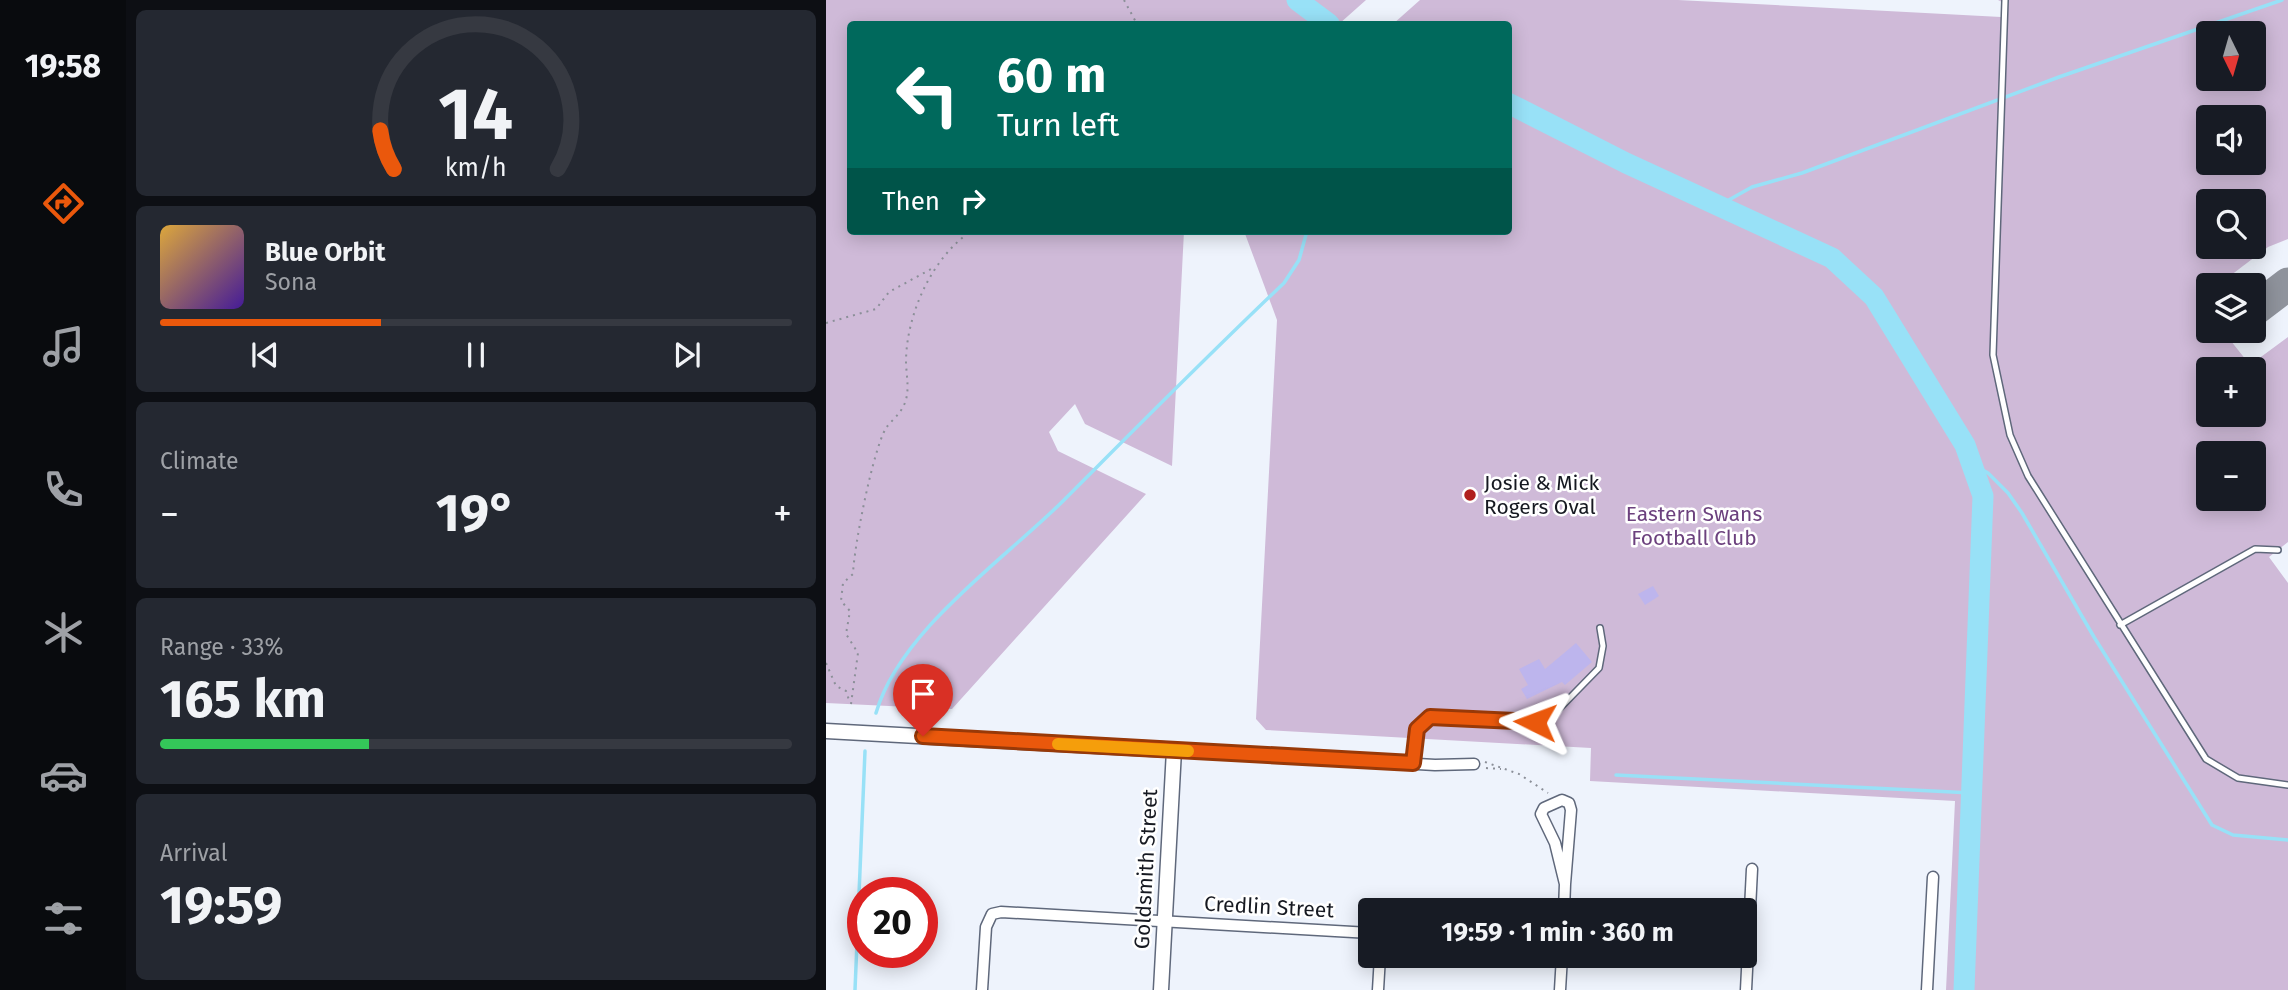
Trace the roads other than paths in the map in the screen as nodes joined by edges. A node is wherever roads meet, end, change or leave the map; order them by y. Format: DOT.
graph roads {
  1 [pos="2005,0"];
  2 [pos="2278,550"];
  3 [pos="2120,625"];
  4 [pos="1600,628"];
  5 [pos="826,731"];
  6 [pos="1174,750"];
  7 [pos="1413,763"];
  8 [pos="1474,764"];
  9 [pos="2288,785"];
  10 [pos="1752,869"];
  11 [pos="1933,877"];
  12 [pos="1565,884"];
  13 [pos="1564,898"];
  14 [pos="1164,920"];
  15 [pos="1358,932"];
  16 [pos="1379,968"];
  17 [pos="1561,968"];
  18 [pos="982,990"];
  19 [pos="1161,990"];
  20 [pos="1378,990"];
  21 [pos="1560,990"];
  22 [pos="1746,990"];
  23 [pos="1927,990"];
  1 -- 3 [label="lane"];
  2 -- 3 [label="lane"];
  3 -- 9 [label="lane"];
  4 -- 7 [label="lane"];
  5 -- 6 [label="street"];
  6 -- 7 [label="street"];
  6 -- 14 [label="street, Goldsmith Street"];
  7 -- 8 [label="street"];
  10 -- 22 [label="street"];
  11 -- 23 [label="street"];
  12 -- 12 [label="street"];
  12 -- 13 [label="street"];
  14 -- 15 [label="street, Credlin Street"];
  14 -- 18 [label="street, Credlin Street"];
  14 -- 19 [label="street, Goldsmith Street"];
  16 -- 20 [label="street"];
  17 -- 21 [label="street"];
}
